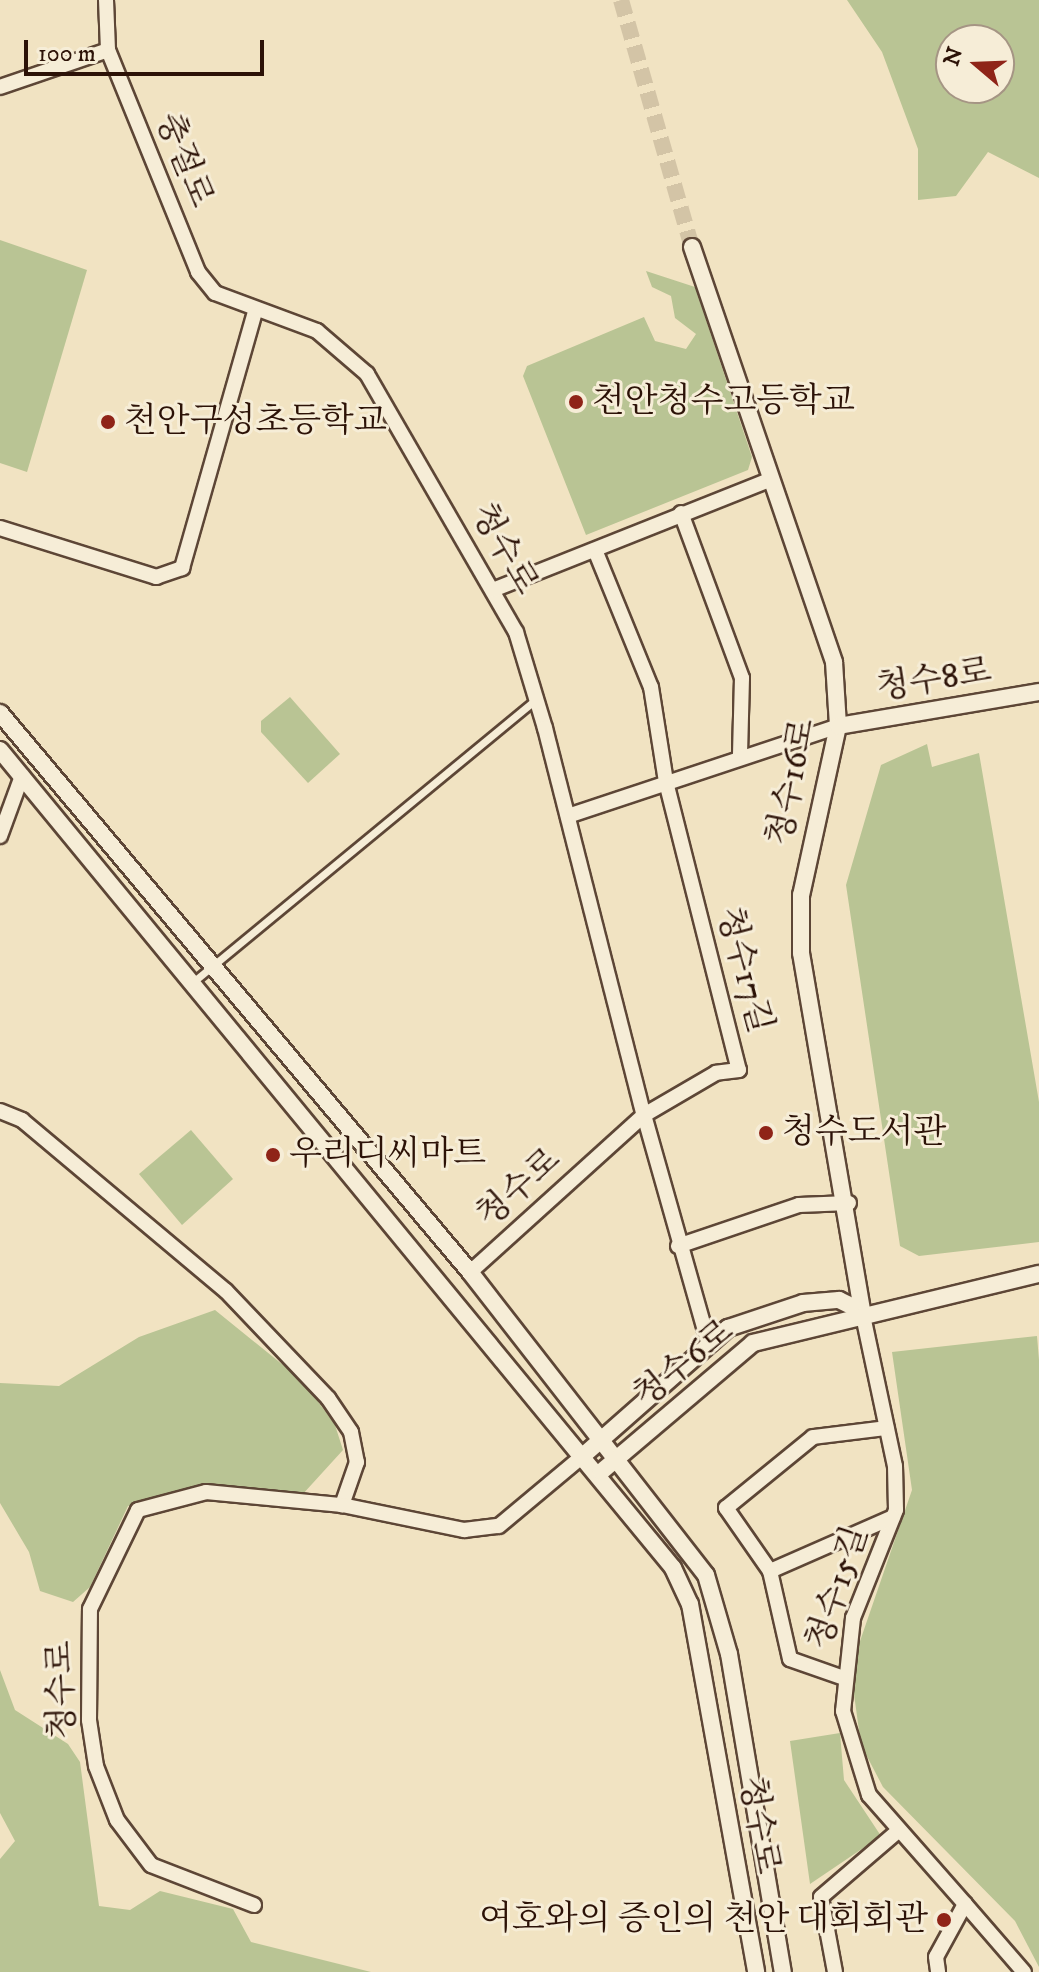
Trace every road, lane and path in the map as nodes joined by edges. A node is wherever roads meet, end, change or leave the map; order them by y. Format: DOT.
graph roads {
  1 [pos="106,0"];
  2 [pos="108,50"];
  3 [pos="0,87"];
  4 [pos="692,247"];
  5 [pos="256,309"];
  6 [pos="767,481"];
  7 [pos="681,513"];
  8 [pos="0,528"];
  9 [pos="595,550"];
  10 [pos="493,590"];
  11 [pos="1039,692"];
  12 [pos="536,699"];
  13 [pos="0,713"];
  14 [pos="838,726"];
  15 [pos="0,750"];
  16 [pos="740,757"];
  17 [pos="22,776"];
  18 [pos="666,782"];
  19 [pos="568,816"];
  20 [pos="0,836"];
  21 [pos="210,967"];
  22 [pos="193,982"];
  23 [pos="0,1111"];
  24 [pos="644,1115"];
  25 [pos="849,1203"];
  26 [pos="678,1246"];
  27 [pos="470,1272"];
  28 [pos="1039,1274"];
  29 [pos="862,1311"];
  30 [pos="709,1344"];
  31 [pos="886,1428"];
  32 [pos="604,1437"];
  33 [pos="585,1454"];
  34 [pos="619,1456"];
  35 [pos="601,1472"];
  36 [pos="562,1474"];
  37 [pos="342,1505"];
  38 [pos="893,1517"];
  39 [pos="770,1571"];
  40 [pos="841,1677"];
  41 [pos="898,1831"];
  42 [pos="965,1904"];
  43 [pos="254,1905"];
  44 [pos="756,1972"];
  45 [pos="783,1972"];
  46 [pos="835,1972"];
  47 [pos="938,1972"];
  48 [pos="1024,1972"];
  1 -- 2 [label="street, 충절로"];
  2 -- 3 [label="street"];
  2 -- 5 [label="street, 충절로"];
  4 -- 6 [label="street, 청수16로"];
  5 -- 8 [label="street"];
  5 -- 10 [label="street, 청수로"];
  6 -- 7 [label="street"];
  6 -- 14 [label="street, 청수16로"];
  7 -- 9 [label="street"];
  7 -- 16 [label="street"];
  9 -- 10 [label="street"];
  9 -- 18 [label="street, 청수17길"];
  10 -- 12 [label="street, 청수로"];
  11 -- 14 [label="street, 청수8로"];
  12 -- 19 [label="street, 청수로"];
  12 -- 21 [label="lane"];
  13 -- 21 [label="street, 청수로"];
  14 -- 16 [label="street"];
  14 -- 25 [label="street, 청수16로"];
  15 -- 17 [label="street, 청수로"];
  16 -- 18 [label="street"];
  17 -- 20 [label="street"];
  17 -- 22 [label="street, 청수로"];
  18 -- 19 [label="street"];
  18 -- 24 [label="street, 청수17길"];
  19 -- 24 [label="street, 청수로"];
  21 -- 22 [label="lane"];
  21 -- 27 [label="street, 청수로"];
  22 -- 33 [label="street, 청수로"];
  23 -- 37 [label="street"];
  24 -- 26 [label="street, 청수6로"];
  24 -- 27 [label="street, 청수로"];
  25 -- 26 [label="street"];
  25 -- 29 [label="street, 청수16로"];
  26 -- 30 [label="street, 청수6로"];
  27 -- 32 [label="street, 청수로"];
  28 -- 29 [label="street, 청수6로"];
  29 -- 30 [label="street, 청수6로"];
  29 -- 31 [label="street, 청수15길"];
  29 -- 34 [label="street, 청수6로"];
  30 -- 32 [label="street, 청수6로"];
  31 -- 38 [label="street, 청수15길"];
  31 -- 39 [label="street, 청수15길"];
  32 -- 33 [label="street, 청수6로"];
  32 -- 34 [label="street, 청수로"];
  33 -- 35 [label="street, 청수로"];
  33 -- 36 [label="street, 청수로"];
  34 -- 35 [label="street, 청수6로"];
  34 -- 45 [label="street, 청수로"];
  35 -- 36 [label="street"];
  35 -- 44 [label="street, 청수로"];
  36 -- 37 [label="street, 청수로"];
  37 -- 43 [label="street, 청수로"];
  38 -- 39 [label="street, 청수15길"];
  38 -- 40 [label="street, 청수15길"];
  39 -- 40 [label="street, 청수15길"];
  40 -- 41 [label="street, 청수15길"];
  41 -- 42 [label="street, 청수15길"];
  41 -- 46 [label="street"];
  42 -- 47 [label="street"];
  42 -- 48 [label="street, 청수15길"];
}
